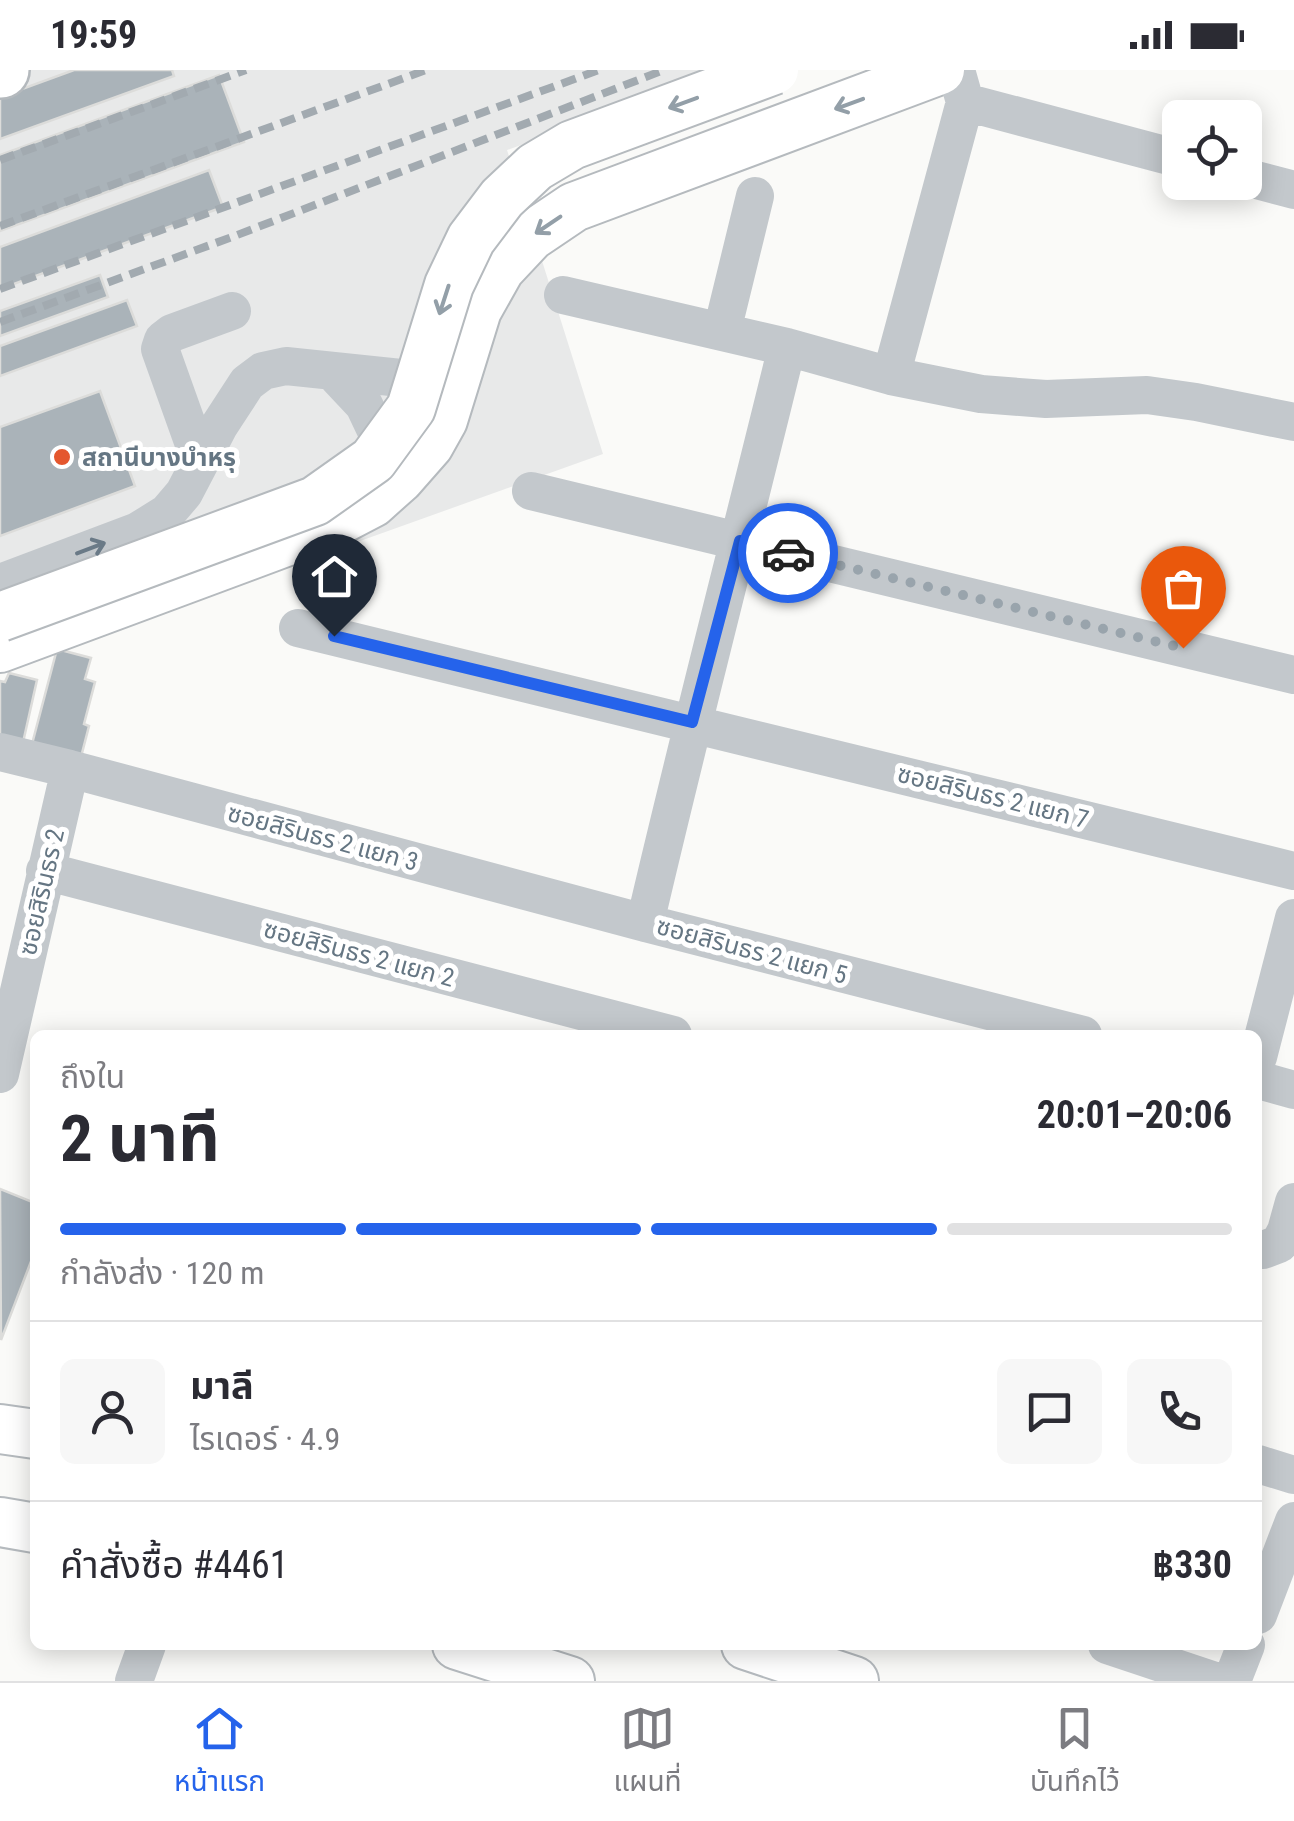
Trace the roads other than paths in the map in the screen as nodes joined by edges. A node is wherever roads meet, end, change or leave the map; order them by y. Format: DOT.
graph roads {
  1 [pos="774,70"];
  2 [pos="954,81"];
  3 [pos="1162,154"];
  4 [pos="1262,182"];
  5 [pos="1294,190"];
  6 [pos="755,196"];
  7 [pos="563,295"];
  8 [pos="232,311"];
  9 [pos="722,331"];
  10 [pos="787,347"];
  11 [pos="460,364"];
  12 [pos="332,372"];
  13 [pos="891,376"];
  14 [pos="171,378"];
  15 [pos="235,401"];
  16 [pos="1294,422"];
  17 [pos="200,461"];
  18 [pos="531,492"];
  19 [pos="372,503"];
  20 [pos="740,541"];
  21 [pos="0,582"];
  22 [pos="0,617"];
  23 [pos="298,628"];
  24 [pos="0,648"];
  25 [pos="1294,675"];
  26 [pos="692,722"];
  27 [pos="0,752"];
  28 [pos="70,769"];
  29 [pos="1294,871"];
  30 [pos="45,872"];
  31 [pos="1294,918"];
  32 [pos="645,923"];
  33 [pos="18,1016"];
  34 [pos="653,1030"];
  35 [pos="1064,1030"];
  36 [pos="1262,1042"];
  37 [pos="0,1074"];
  38 [pos="1262,1081"];
  39 [pos="1294,1090"];
  40 [pos="1294,1202"];
  41 [pos="1262,1250"];
  42 [pos="0,1429"];
  43 [pos="30,1433"];
  44 [pos="1262,1465"];
  45 [pos="1294,1475"];
  46 [pos="1294,1521"];
  47 [pos="0,1522"];
  48 [pos="30,1527"];
  49 [pos="1262,1605"];
  50 [pos="474,1650"];
  51 [pos="761,1650"];
  52 [pos="1121,1650"];
  53 [pos="1244,1650"];
  54 [pos="570,1681"];
  55 [pos="854,1681"];
  56 [pos="1214,1681"];
  57 [pos="1232,1681"];
  1 -- 22 [label="main road, one-way, bridge"];
  2 -- 3 [label="street"];
  2 -- 11 [label="main road, one-way"];
  2 -- 13 [label="street"];
  4 -- 5 [label="street"];
  6 -- 9 [label="street"];
  7 -- 9 [label="street"];
  8 -- 14 [label="street"];
  9 -- 10 [label="street"];
  10 -- 13 [label="street"];
  10 -- 20 [label="street, ซอยสิรินธร 2 แยก 5"];
  11 -- 12 [label="street"];
  11 -- 19 [label="main road"];
  12 -- 15 [label="street"];
  12 -- 19 [label="street"];
  13 -- 16 [label="street"];
  14 -- 15 [label="street"];
  14 -- 17 [label="street"];
  15 -- 17 [label="street"];
  21 -- 17 [label="street, one-way"];
  18 -- 20 [label="street"];
  19 -- 24 [label="main road"];
  20 -- 25 [label="street"];
  20 -- 26 [label="street, ซอยสิรินธร 2 แยก 5"];
  23 -- 26 [label="street, ซอยสิรินธร 2 แยก 7"];
  26 -- 29 [label="street, ซอยสิรินธร 2 แยก 7"];
  26 -- 32 [label="street, ซอยสิรินธร 2 แยก 5"];
  27 -- 28 [label="street, ซอยสิรินธร 2 แยก 3"];
  28 -- 30 [label="street, ซอยสิรินธร 2"];
  28 -- 32 [label="street, ซอยสิรินธร 2 แยก 3"];
  30 -- 33 [label="street, ซอยสิรินธร 2"];
  30 -- 34 [label="street, ซอยสิรินธร 2 แยก 2"];
  31 -- 36 [label="street"];
  32 -- 35 [label="street, ซอยสิรินธร 2 แยก 5"];
  33 -- 37 [label="street, ซอยสิรินธร 2"];
  38 -- 39 [label="street"];
  40 -- 41 [label="street"];
  42 -- 43 [label="main road"];
  44 -- 45 [label="street"];
  46 -- 49 [label="street"];
  47 -- 48 [label="main road"];
  50 -- 54 [label="main road"];
  51 -- 55 [label="main road"];
  52 -- 56 [label="street"];
  53 -- 57 [label="street"];
}
